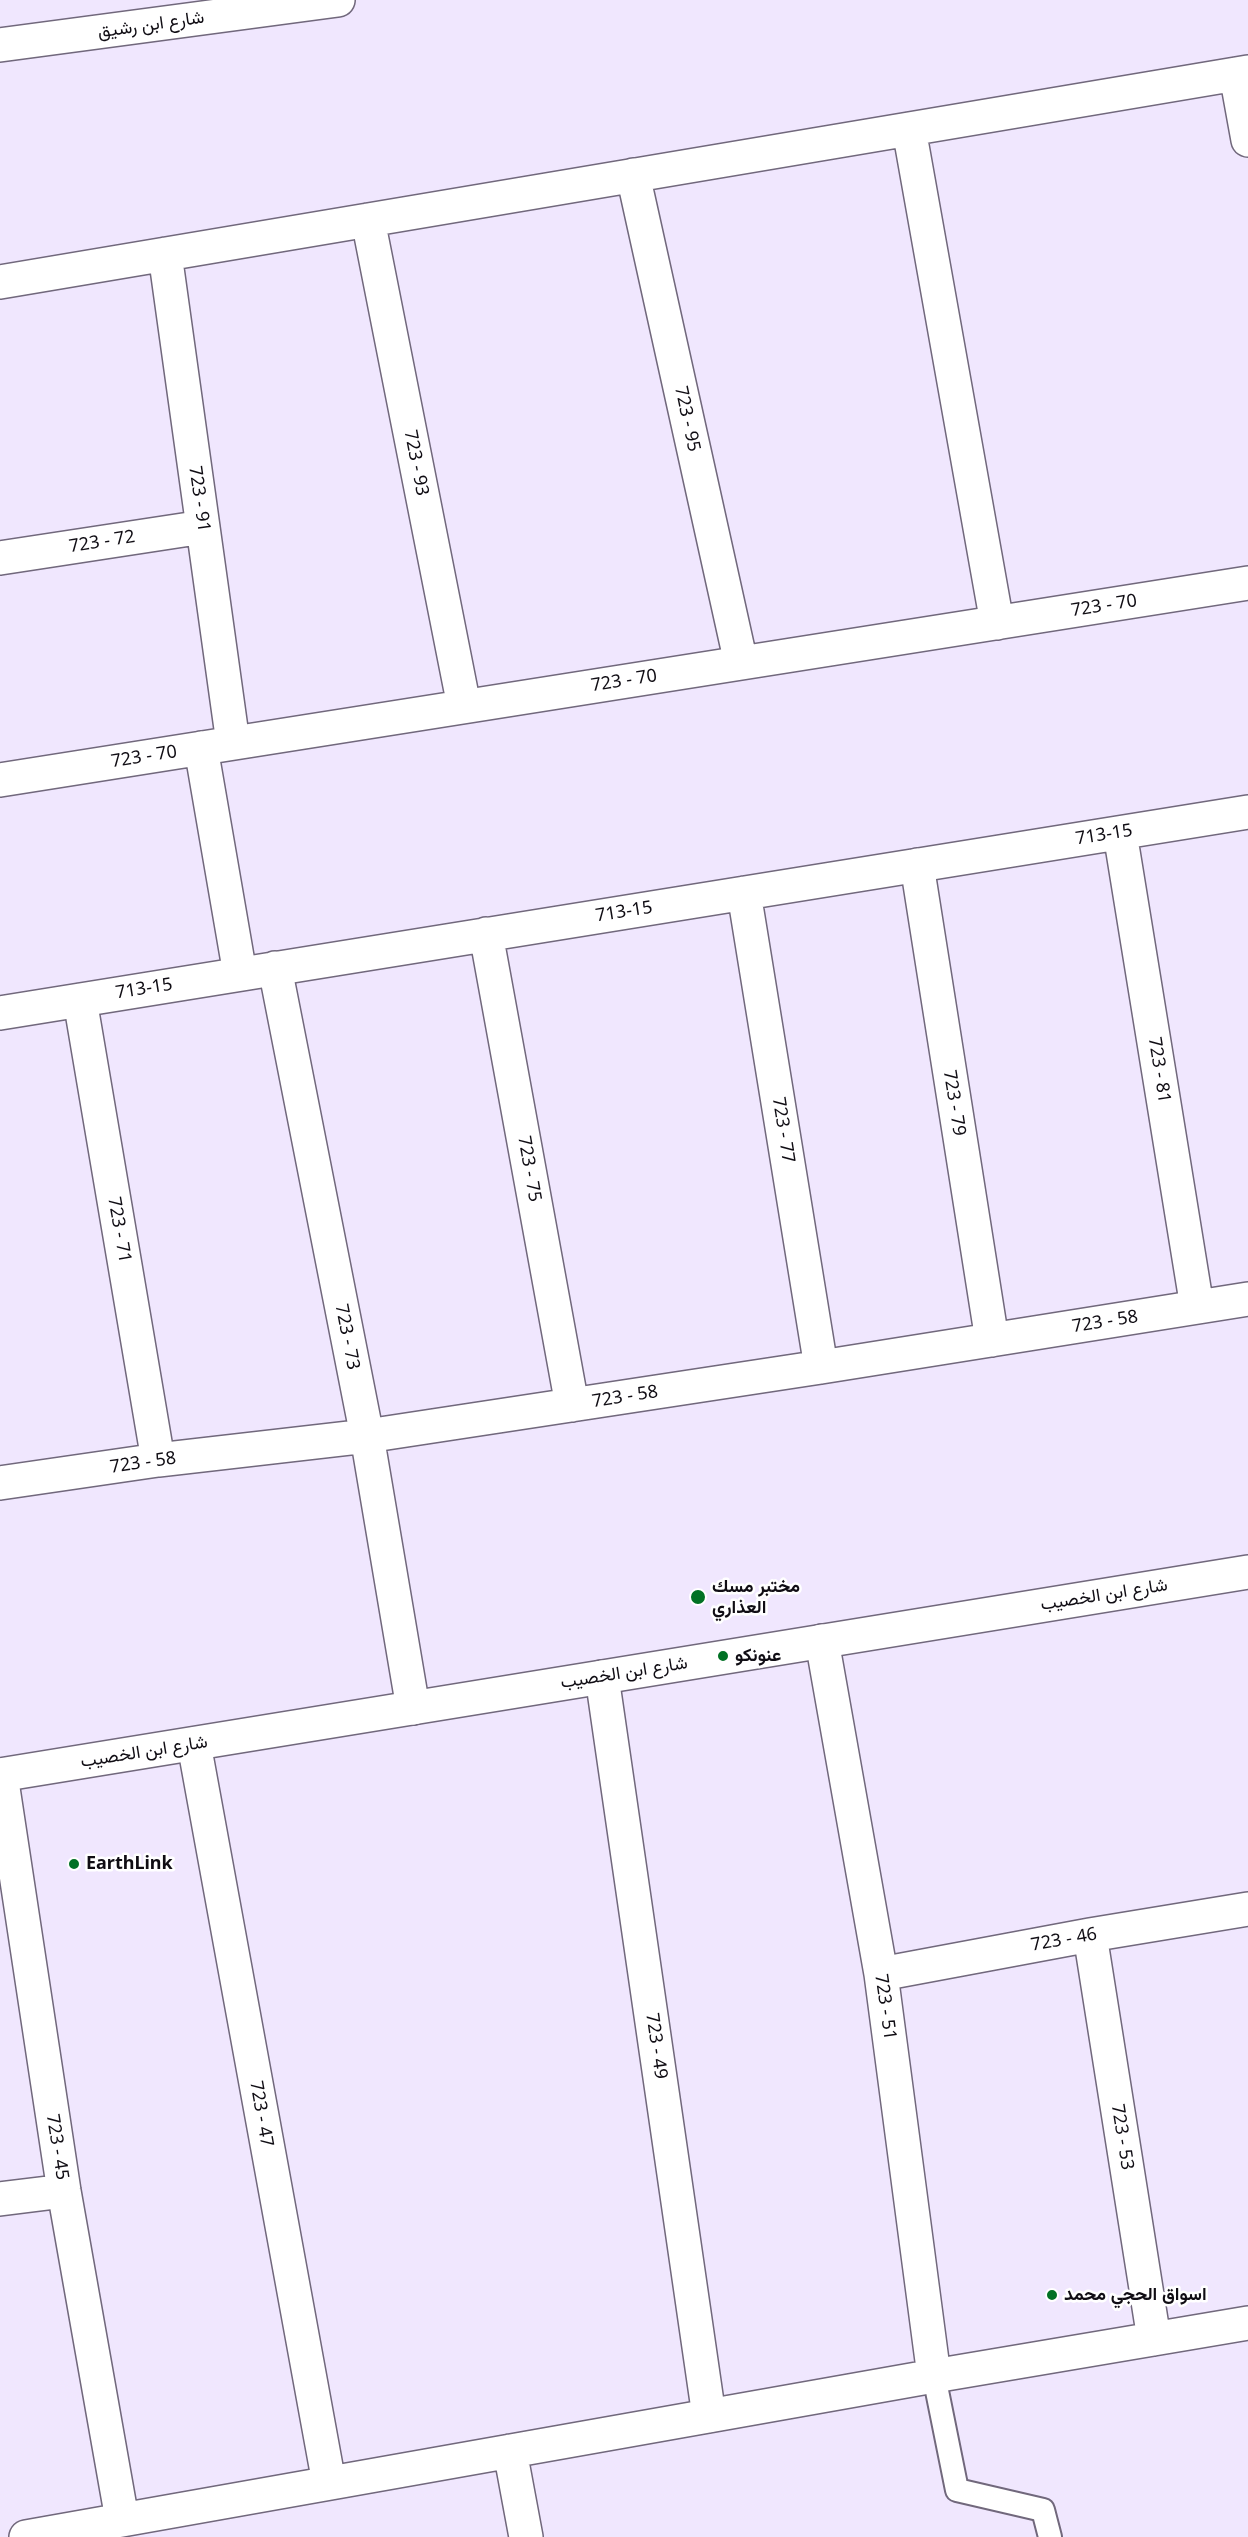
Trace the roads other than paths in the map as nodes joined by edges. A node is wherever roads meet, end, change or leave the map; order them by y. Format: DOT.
graph roads {
  1 [pos="338,0"];
  2 [pos="0,45"];
  3 [pos="1242,73"];
  4 [pos="909,129"];
  5 [pos="1248,140"];
  6 [pos="633,176"];
  7 [pos="368,220"];
  8 [pos="165,254"];
  9 [pos="0,282"];
  10 [pos="203,527"];
  11 [pos="0,558"];
  12 [pos="1248,583"];
  13 [pos="997,622"];
  14 [pos="741,663"];
  15 [pos="464,706"];
  16 [pos="217,746"];
  17 [pos="0,780"];
  18 [pos="1248,812"];
  19 [pos="1120,833"];
  20 [pos="917,865"];
  21 [pos="744,893"];
  22 [pos="486,934"];
  23 [pos="275,968"];
  24 [pos="240,974"];
  25 [pos="80,1000"];
  26 [pos="0,1013"];
  27 [pos="1248,1299"];
  28 [pos="1197,1306"];
  29 [pos="992,1340"];
  30 [pos="821,1367"];
  31 [pos="572,1405"];
  32 [pos="367,1436"];
  33 [pos="158,1460"];
  34 [pos="0,1483"];
  35 [pos="1248,1572"];
  36 [pos="822,1641"];
  37 [pos="602,1677"];
  38 [pos="413,1708"];
  39 [pos="194,1744"];
  40 [pos="0,1775"];
  41 [pos="1248,1909"];
  42 [pos="1090,1935"];
  43 [pos="881,1974"];
  44 [pos="64,2191"];
  45 [pos="0,2199"];
  46 [pos="1248,2324"];
  47 [pos="1154,2339"];
  48 [pos="934,2376"];
  49 [pos="710,2416"];
  50 [pos="510,2451"];
  51 [pos="329,2483"];
  52 [pos="122,2519"];
  53 [pos="26,2537"];
  54 [pos="526,2537"];
  55 [pos="1050,2537"];
  1 -- 2 [label="street, شارع ابن رشيق"];
  3 -- 4 [label="street"];
  3 -- 5 [label="street"];
  4 -- 6 [label="street"];
  4 -- 13 [label="street"];
  6 -- 7 [label="street"];
  6 -- 14 [label="street, 723 - 95"];
  7 -- 8 [label="street"];
  7 -- 15 [label="street, 723 - 93"];
  8 -- 9 [label="street"];
  8 -- 10 [label="street, 723 - 91"];
  10 -- 11 [label="street, 723 - 72"];
  10 -- 16 [label="street, 723 - 91"];
  12 -- 13 [label="street, 723 - 70"];
  13 -- 14 [label="street, 723 - 70"];
  14 -- 15 [label="street, 723 - 70"];
  15 -- 16 [label="street, 723 - 70"];
  16 -- 17 [label="street, 723 - 70"];
  16 -- 24 [label="street, 723 - 91"];
  18 -- 19 [label="street, 713-15"];
  19 -- 20 [label="street, 713-15"];
  19 -- 28 [label="street, 723 - 81"];
  20 -- 21 [label="street, 713-15"];
  20 -- 29 [label="street, 723 - 79"];
  21 -- 22 [label="street, 713-15"];
  21 -- 30 [label="street, 723 - 77"];
  22 -- 23 [label="street, 713-15"];
  22 -- 31 [label="street, 723 - 75"];
  23 -- 24 [label="street, 713-15"];
  23 -- 32 [label="street, 723 - 73"];
  24 -- 25 [label="street, 713-15"];
  25 -- 26 [label="street, 713-15"];
  25 -- 33 [label="street, 723 - 71"];
  27 -- 28 [label="street, 723 - 58"];
  28 -- 29 [label="street, 723 - 58"];
  29 -- 30 [label="street, 723 - 58"];
  30 -- 31 [label="street, 723 - 58"];
  31 -- 32 [label="street, 723 - 58"];
  32 -- 33 [label="street, 723 - 58"];
  32 -- 38 [label="street, 723 - 73"];
  33 -- 34 [label="street, 723 - 58"];
  35 -- 36 [label="street, شارع ابن الخصيب"];
  36 -- 37 [label="street, شارع ابن الخصيب"];
  36 -- 43 [label="street, 723 - 51"];
  37 -- 38 [label="street, شارع ابن الخصيب"];
  37 -- 49 [label="street, 723 - 49"];
  38 -- 39 [label="street, شارع ابن الخصيب"];
  39 -- 40 [label="street, شارع ابن الخصيب"];
  39 -- 51 [label="street, 723 - 47"];
  40 -- 44 [label="street, 723 - 45"];
  41 -- 42 [label="street, 723 - 46"];
  42 -- 43 [label="street, 723 - 46"];
  42 -- 47 [label="street, 723 - 53"];
  43 -- 48 [label="street, 723 - 51"];
  44 -- 45 [label="street"];
  44 -- 52 [label="street, 723 - 45"];
  46 -- 47 [label="street"];
  47 -- 48 [label="street"];
  48 -- 49 [label="street"];
  48 -- 55 [label="lane"];
  49 -- 50 [label="street"];
  50 -- 51 [label="street"];
  50 -- 54 [label="street"];
  51 -- 52 [label="street"];
  52 -- 53 [label="street"];
}
